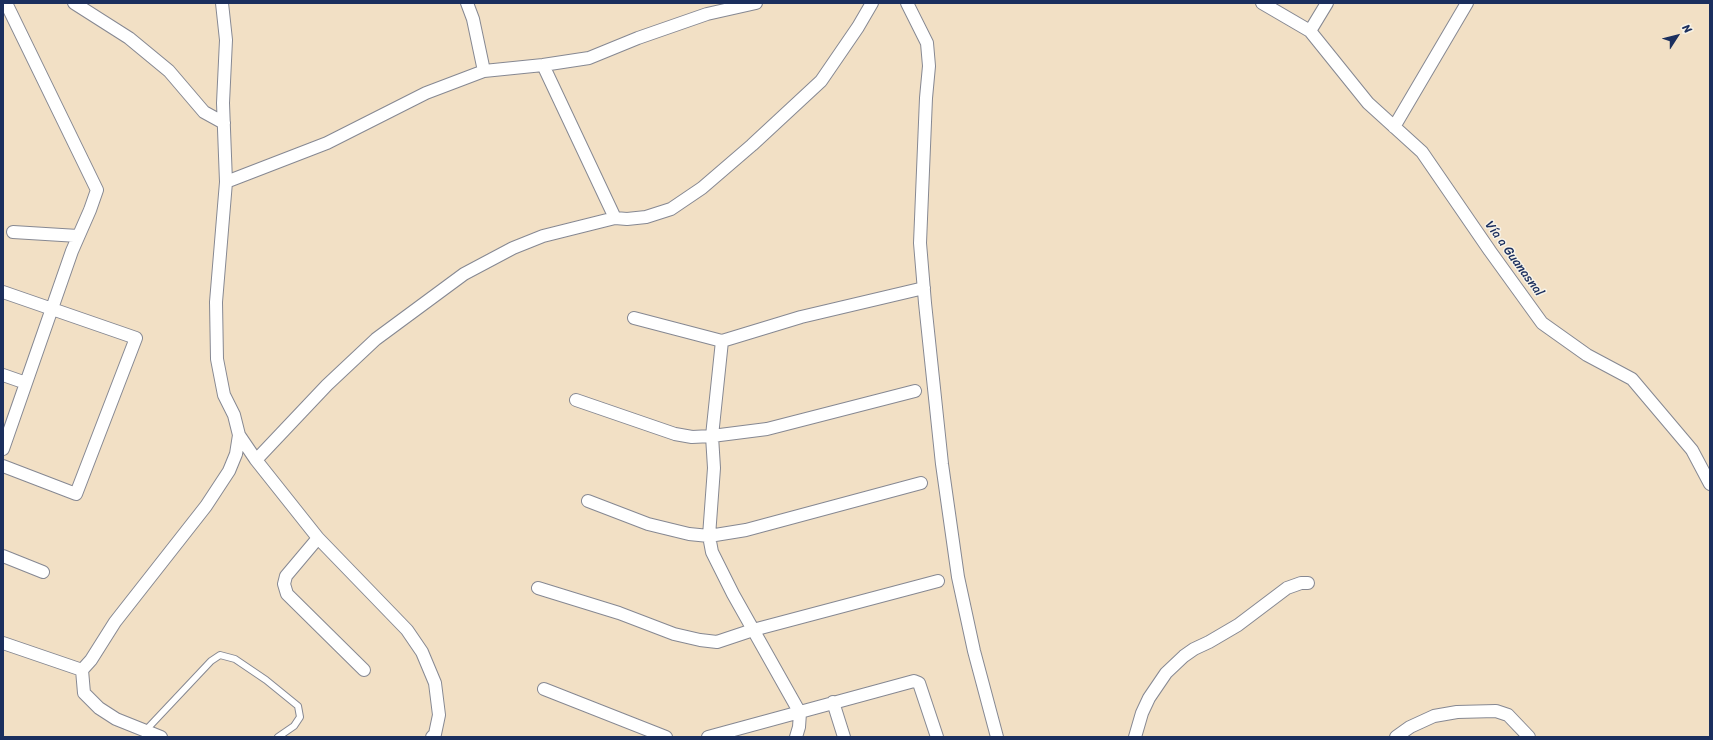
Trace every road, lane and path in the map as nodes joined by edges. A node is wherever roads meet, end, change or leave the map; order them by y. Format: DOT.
graph roads {
  1 [pos="6,3"];
  2 [pos="74,3"];
  3 [pos="222,3"];
  4 [pos="467,3"];
  5 [pos="756,3"];
  6 [pos="872,3"];
  7 [pos="907,3"];
  8 [pos="1262,3"];
  9 [pos="1327,3"];
  10 [pos="1467,3"];
  11 [pos="1310,31"];
  12 [pos="543,65"];
  13 [pos="484,71"];
  14 [pos="224,123"];
  15 [pos="1394,127"];
  16 [pos="226,182"];
  17 [pos="615,218"];
  18 [pos="13,232"];
  19 [pos="78,236"];
  20 [pos="924,288"];
  21 [pos="3,292"];
  22 [pos="52,310"];
  23 [pos="634,318"];
  24 [pos="722,341"];
  25 [pos="3,375"];
  26 [pos="26,383"];
  27 [pos="915,391"];
  28 [pos="576,400"];
  29 [pos="239,435"];
  30 [pos="712,436"];
  31 [pos="3,449"];
  32 [pos="256,460"];
  33 [pos="3,466"];
  34 [pos="921,483"];
  35 [pos="1710,484"];
  36 [pos="588,501"];
  37 [pos="709,536"];
  38 [pos="318,538"];
  39 [pos="3,556"];
  40 [pos="43,572"];
  41 [pos="938,581"];
  42 [pos="1308,583"];
  43 [pos="538,588"];
  44 [pos="753,630"];
  45 [pos="3,643"];
  46 [pos="82,670"];
  47 [pos="364,670"];
  48 [pos="544,689"];
  49 [pos="833,702"];
  50 [pos="800,712"];
  51 [pos="146,730"];
  52 [pos="161,737"];
  53 [pos="278,737"];
  54 [pos="432,737"];
  55 [pos="666,737"];
  56 [pos="708,737"];
  57 [pos="796,737"];
  58 [pos="844,737"];
  59 [pos="937,737"];
  60 [pos="997,737"];
  61 [pos="1135,737"];
  62 [pos="1396,737"];
  63 [pos="1529,737"];
  1 -- 19 [label="street"];
  2 -- 14 [label="street"];
  3 -- 14 [label="street"];
  4 -- 13 [label="street"];
  5 -- 12 [label="street"];
  6 -- 17 [label="street"];
  7 -- 20 [label="street"];
  8 -- 11 [label="street"];
  9 -- 11 [label="street"];
  10 -- 15 [label="street"];
  11 -- 15 [label="street, Vía a Guanasnal"];
  12 -- 13 [label="street"];
  12 -- 17 [label="street"];
  13 -- 16 [label="street"];
  14 -- 16 [label="street"];
  15 -- 35 [label="street, Vía a Guanasnal"];
  16 -- 29 [label="street"];
  17 -- 32 [label="street"];
  18 -- 19 [label="street"];
  19 -- 22 [label="street"];
  20 -- 24 [label="street"];
  20 -- 60 [label="street"];
  21 -- 22 [label="street"];
  22 -- 26 [label="street"];
  22 -- 33 [label="street"];
  23 -- 24 [label="street"];
  24 -- 30 [label="street"];
  25 -- 26 [label="street"];
  26 -- 31 [label="street"];
  27 -- 30 [label="street"];
  28 -- 30 [label="street"];
  29 -- 32 [label="street"];
  29 -- 46 [label="street"];
  30 -- 37 [label="street"];
  32 -- 38 [label="street"];
  34 -- 37 [label="street"];
  36 -- 37 [label="street"];
  37 -- 44 [label="street"];
  38 -- 47 [label="street"];
  38 -- 54 [label="street"];
  39 -- 40 [label="street"];
  41 -- 44 [label="street"];
  42 -- 61 [label="street"];
  43 -- 44 [label="street"];
  44 -- 50 [label="street"];
  45 -- 46 [label="street"];
  46 -- 51 [label="street"];
  48 -- 55 [label="street"];
  49 -- 50 [label="street"];
  49 -- 58 [label="street"];
  49 -- 59 [label="street"];
  50 -- 56 [label="street"];
  50 -- 57 [label="street"];
  51 -- 52 [label="street"];
  51 -- 53 [label="lane"];
  62 -- 63 [label="street"];
}
